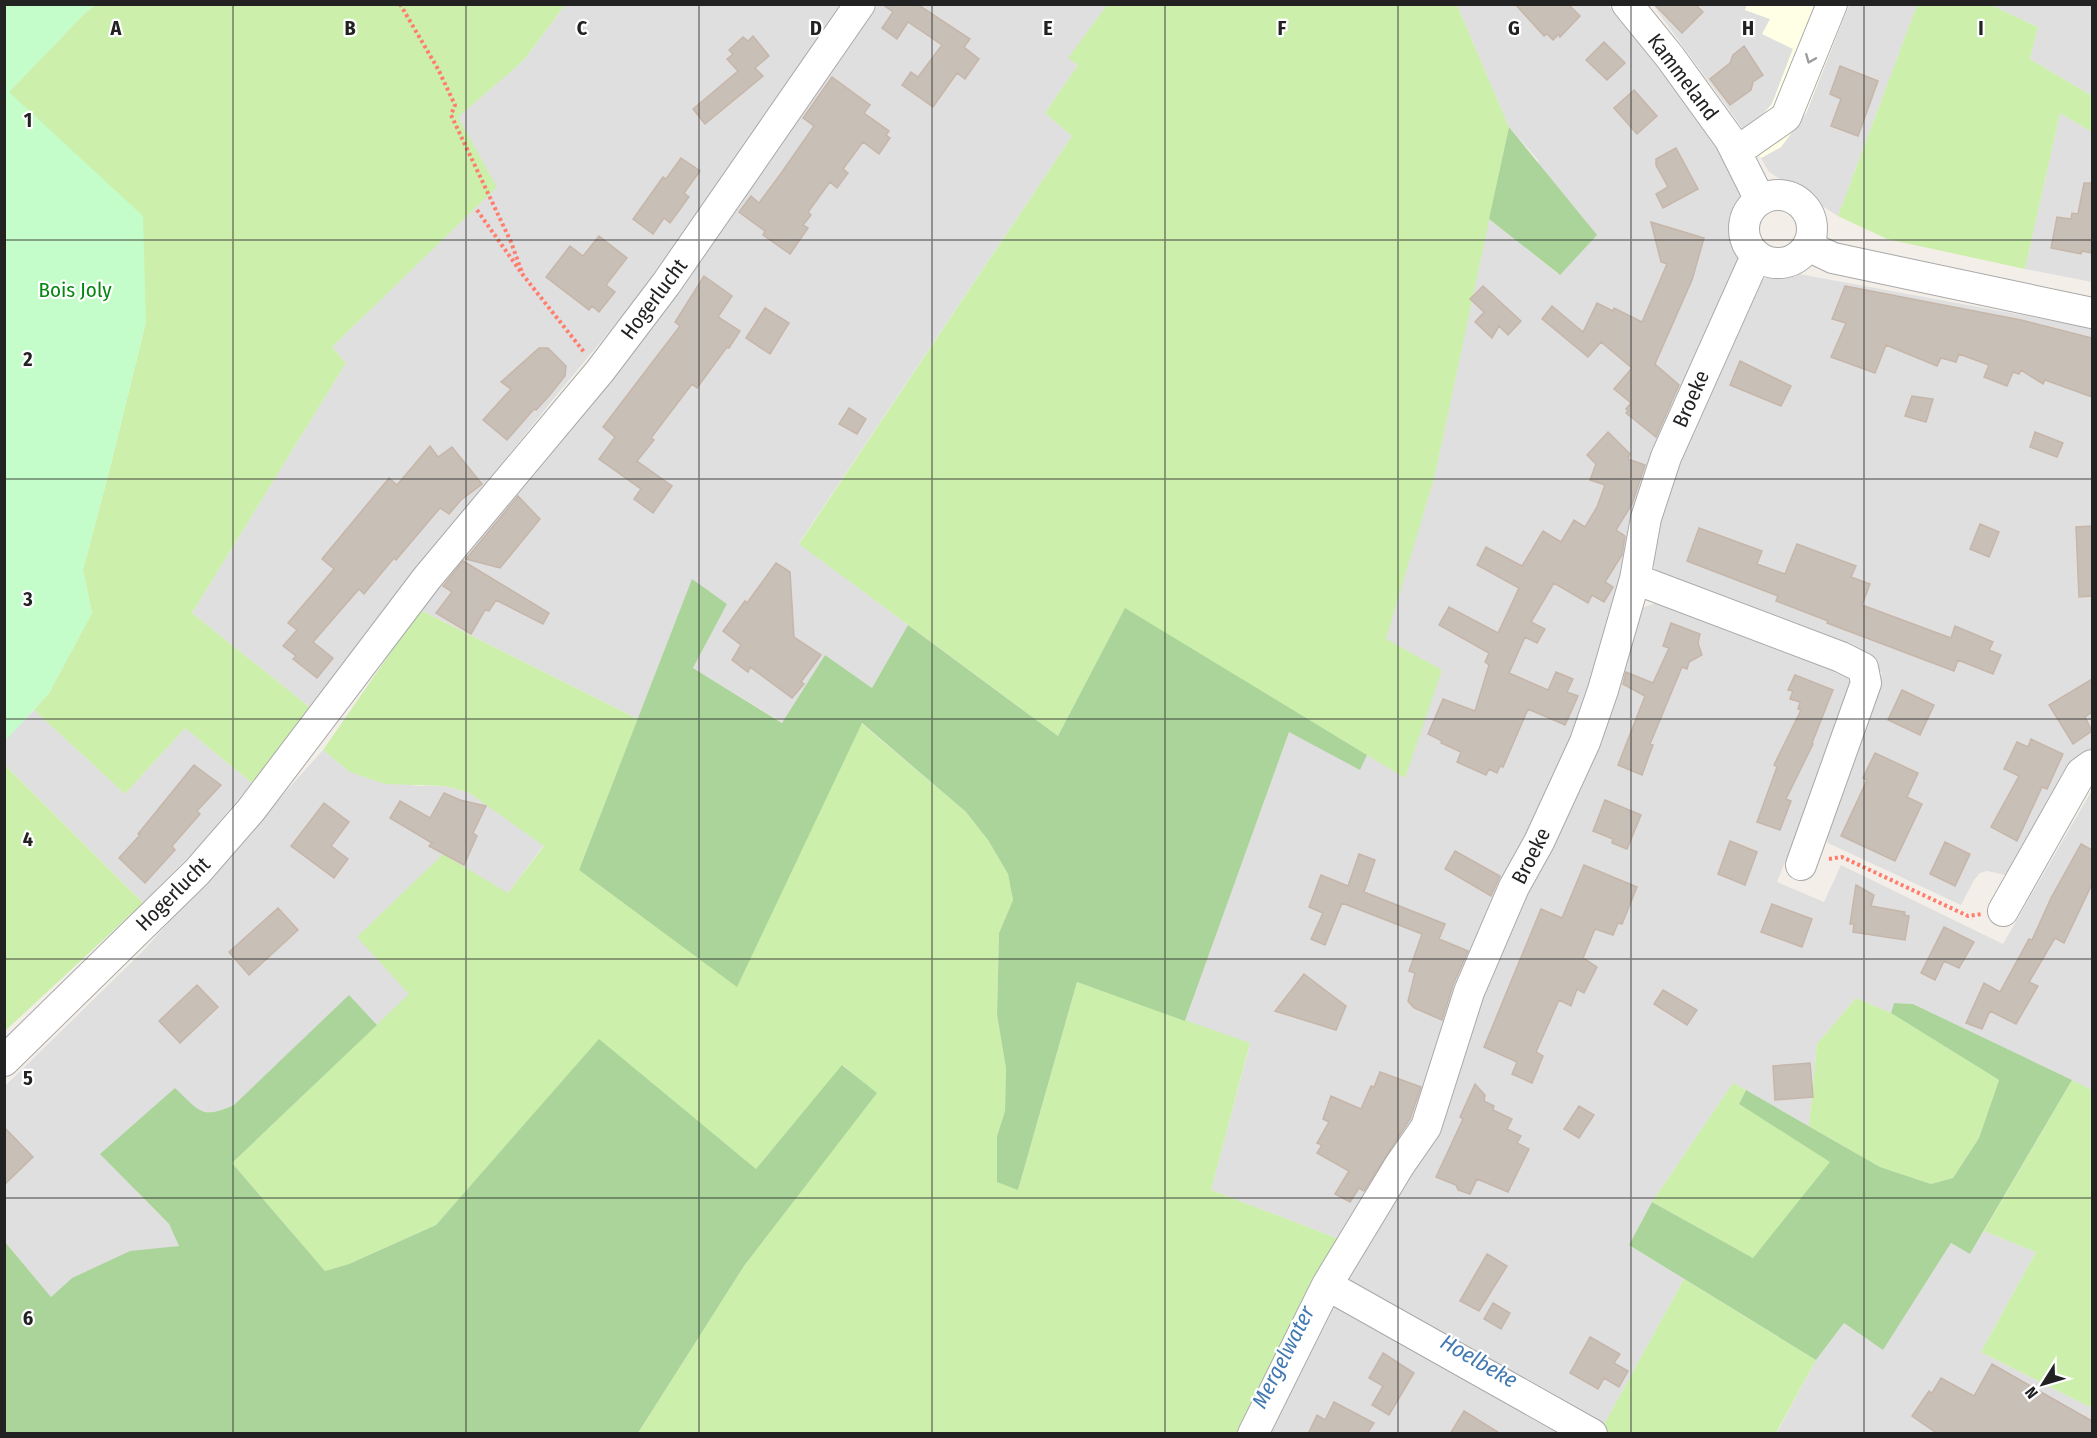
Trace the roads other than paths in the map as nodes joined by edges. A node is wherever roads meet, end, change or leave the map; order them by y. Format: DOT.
graph roads {
  1 [pos="860,4"];
  2 [pos="1627,4"];
  3 [pos="1832,4"];
  4 [pos="1736,152"];
  5 [pos="1760,200"];
  6 [pos="1808,246"];
  7 [pos="1756,256"];
  8 [pos="2092,312"];
  9 [pos="1635,579"];
  10 [pos="2092,765"];
  11 [pos="1801,865"];
  12 [pos="2003,911"];
  13 [pos="4,1061"];
  14 [pos="1327,1285"];
  15 [pos="1253,1434"];
  16 [pos="1592,1434"];
  1 -- 13 [label="street, Hogerlucht"];
  2 -- 4 [label="street, Kammeland"];
  3 -- 4 [label="street, one-way"];
  4 -- 5 [label="street, Kammeland"];
  5 -- 6 [label="street"];
  5 -- 7 [label="street"];
  6 -- 7 [label="street"];
  6 -- 8 [label="street"];
  7 -- 9 [label="street, Broeke"];
  9 -- 11 [label="street"];
  9 -- 14 [label="street, Broeke"];
  10 -- 12 [label="street"];
  14 -- 15 [label="street, Broeke"];
  14 -- 16 [label="street"];
}
